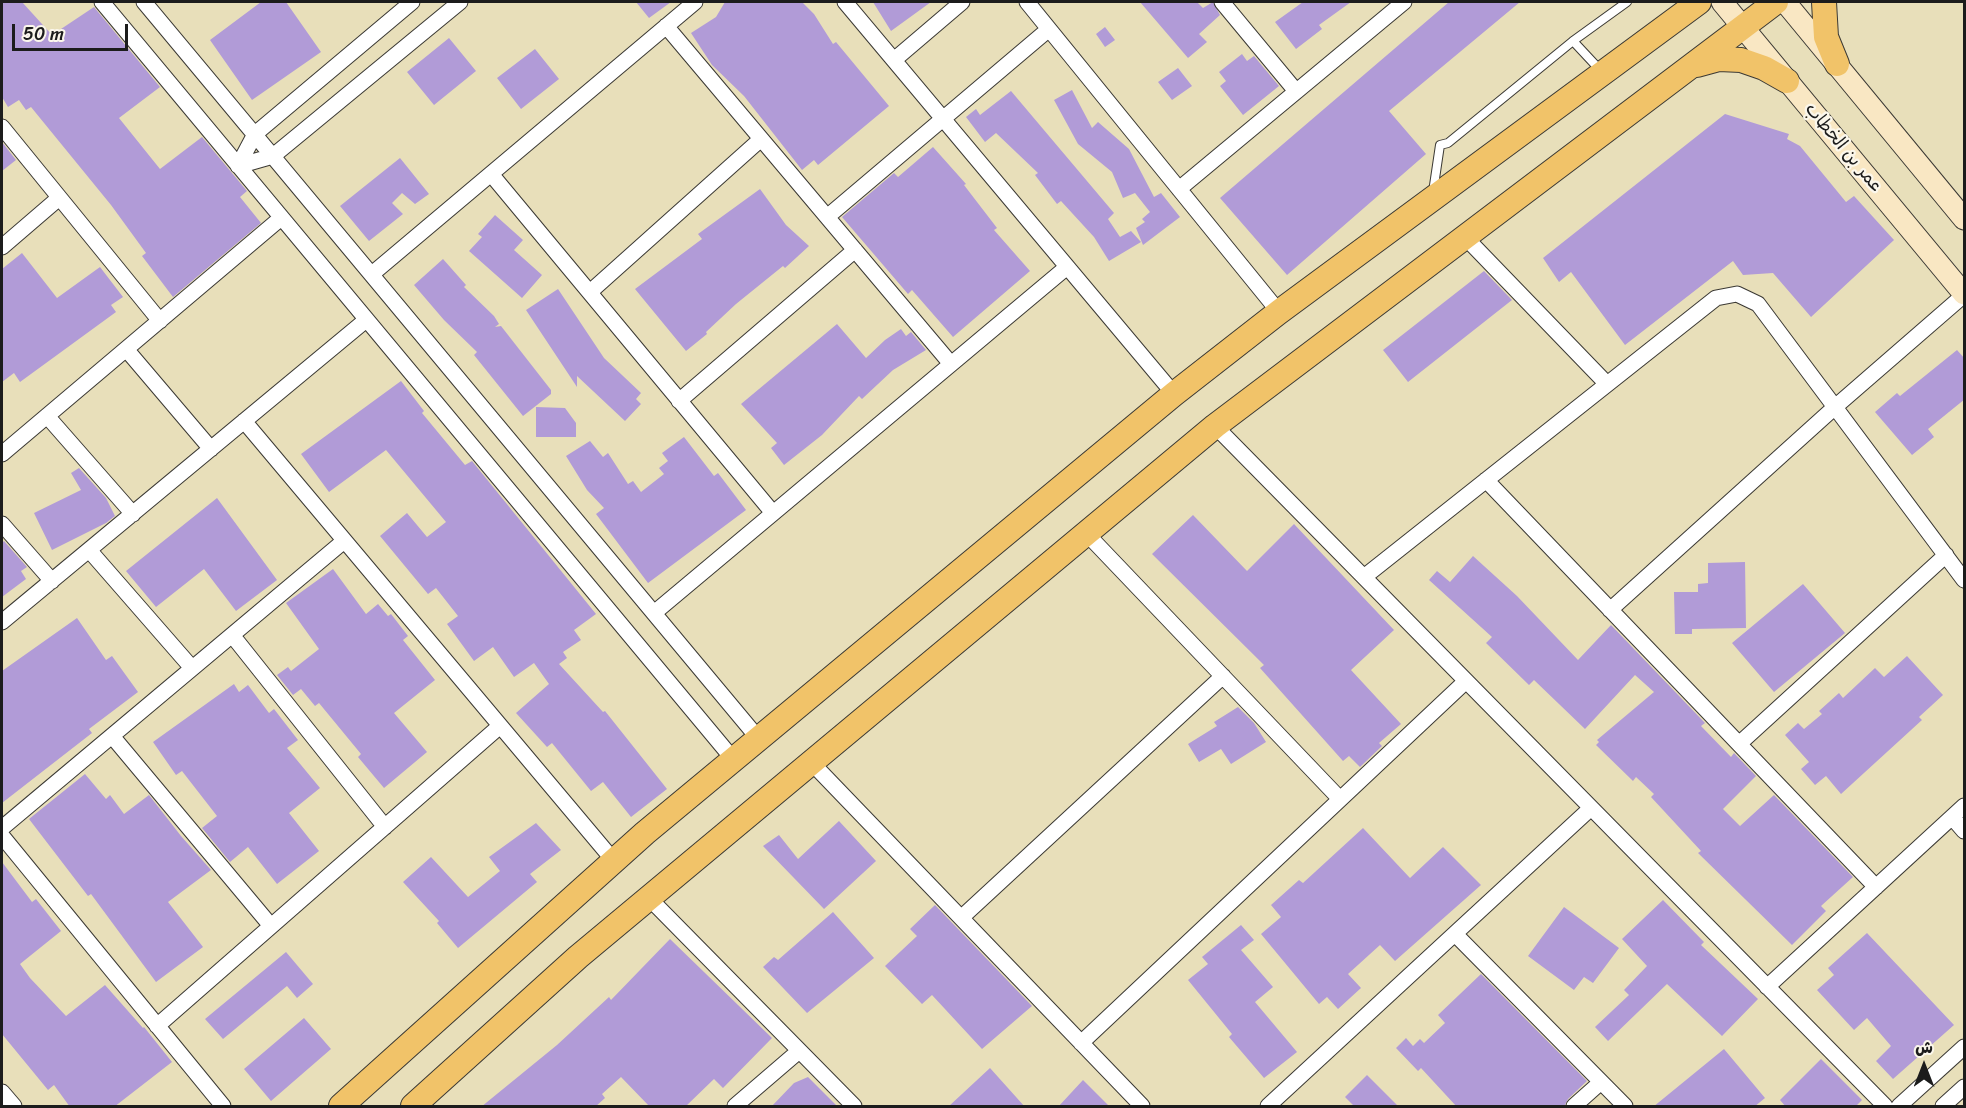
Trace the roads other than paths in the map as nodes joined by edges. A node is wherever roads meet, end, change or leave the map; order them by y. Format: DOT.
graph roads {
  1 [pos="102,2"];
  2 [pos="144,2"];
  3 [pos="412,2"];
  4 [pos="460,2"];
  5 [pos="695,2"];
  6 [pos="845,2"];
  7 [pos="962,2"];
  8 [pos="1222,2"];
  9 [pos="1404,2"];
  10 [pos="1627,2"];
  11 [pos="1675,2"];
  12 [pos="1699,2"];
  13 [pos="1722,2"];
  14 [pos="1776,2"];
  15 [pos="1785,2"];
  16 [pos="1824,2"];
  17 [pos="1032,3"];
  18 [pos="666,26"];
  19 [pos="1743,27"];
  20 [pos="1050,29"];
  21 [pos="1660,30"];
  22 [pos="1573,41"];
  23 [pos="894,60"];
  24 [pos="1837,64"];
  25 [pos="1691,66"];
  26 [pos="1604,73"];
  27 [pos="1788,81"];
  28 [pos="1295,90"];
  29 [pos="944,120"];
  30 [pos="2,127"];
  31 [pos="255,134"];
  32 [pos="761,139"];
  33 [pos="273,156"];
  34 [pos="238,166"];
  35 [pos="491,174"];
  36 [pos="1179,189"];
  37 [pos="59,198"];
  38 [pos="1431,200"];
  39 [pos="827,217"];
  40 [pos="281,218"];
  41 [pos="1965,219"];
  42 [pos="1465,237"];
  43 [pos="2,247"];
  44 [pos="855,250"];
  45 [pos="1067,267"];
  46 [pos="372,274"];
  47 [pos="590,292"];
  48 [pos="1965,294"];
  49 [pos="1279,312"];
  50 [pos="366,320"];
  51 [pos="160,321"];
  52 [pos="126,349"];
  53 [pos="951,364"];
  54 [pos="1607,384"];
  55 [pos="1174,394"];
  56 [pos="680,401"];
  57 [pos="1835,407"];
  58 [pos="47,416"];
  59 [pos="244,422"];
  60 [pos="1215,426"];
  61 [pos="211,449"];
  62 [pos="2,454"];
  63 [pos="1486,480"];
  64 [pos="773,513"];
  65 [pos="133,514"];
  66 [pos="2,524"];
  67 [pos="1086,533"];
  68 [pos="344,541"];
  69 [pos="89,550"];
  70 [pos="1946,555"];
  71 [pos="1364,577"];
  72 [pos="52,580"];
  73 [pos="1965,580"];
  74 [pos="1610,610"];
  75 [pos="654,613"];
  76 [pos="2,622"];
  77 [pos="232,635"];
  78 [pos="192,668"];
  79 [pos="1223,676"];
  80 [pos="1466,681"];
  81 [pos="500,726"];
  82 [pos="112,736"];
  83 [pos="758,738"];
  84 [pos="1739,744"];
  85 [pos="733,759"];
  86 [pos="811,762"];
  87 [pos="1340,799"];
  88 [pos="1965,806"];
  89 [pos="1591,808"];
  90 [pos="1952,818"];
  91 [pos="385,827"];
  92 [pos="2,828"];
  93 [pos="1965,831"];
  94 [pos="2,836"];
  95 [pos="614,861"];
  96 [pos="1876,887"];
  97 [pos="649,898"];
  98 [pos="962,918"];
  99 [pos="271,926"];
  100 [pos="1455,934"];
  101 [pos="1767,987"];
  102 [pos="157,1026"];
  103 [pos="1081,1042"];
  104 [pos="1965,1047"];
  105 [pos="799,1051"];
  106 [pos="1601,1082"];
  107 [pos="1965,1087"];
  108 [pos="2,1092"];
  109 [pos="14,1107"];
  110 [pos="223,1107"];
  111 [pos="342,1107"];
  112 [pos="413,1107"];
  113 [pos="735,1107"];
  114 [pos="854,1107"];
  115 [pos="1142,1107"];
  116 [pos="1268,1107"];
  117 [pos="1574,1107"];
  118 [pos="1625,1107"];
  119 [pos="1885,1107"];
  120 [pos="1899,1107"];
  121 [pos="1943,1107"];
  1 -- 34 [label="street"];
  2 -- 31 [label="street"];
  3 -- 31 [label="street"];
  4 -- 33 [label="street"];
  5 -- 18 [label="street"];
  6 -- 23 [label="street"];
  7 -- 23 [label="street"];
  8 -- 28 [label="street"];
  9 -- 28 [label="street"];
  10 -- 22 [label="lane"];
  11 -- 21 [label="main road"];
  12 -- 21 [label="main road"];
  13 -- 19 [label="street, عمر بن الخطاب"];
  14 -- 19 [label="main road"];
  15 -- 24 [label="street"];
  16 -- 24 [label="main road"];
  17 -- 20 [label="street"];
  18 -- 32 [label="street"];
  18 -- 35 [label="street"];
  19 -- 25 [label="main road"];
  19 -- 27 [label="street, عمر بن الخطاب"];
  20 -- 29 [label="street"];
  20 -- 36 [label="street"];
  21 -- 26 [label="main road"];
  22 -- 26 [label="lane"];
  22 -- 38 [label="lane"];
  23 -- 29 [label="street"];
  24 -- 41 [label="street"];
  25 -- 27 [label="main road"];
  25 -- 42 [label="main road"];
  26 -- 38 [label="main road"];
  27 -- 48 [label="street, عمر بن الخطاب"];
  28 -- 36 [label="street"];
  29 -- 39 [label="street"];
  29 -- 45 [label="street"];
  30 -- 37 [label="street"];
  31 -- 33 [label="street"];
  31 -- 34 [label="street"];
  32 -- 39 [label="street"];
  32 -- 47 [label="street"];
  33 -- 34 [label="street"];
  33 -- 46 [label="street"];
  34 -- 40 [label="street"];
  35 -- 46 [label="street"];
  35 -- 47 [label="street"];
  36 -- 49 [label="street"];
  37 -- 43 [label="street"];
  37 -- 51 [label="street"];
  38 -- 49 [label="main road"];
  39 -- 44 [label="street"];
  40 -- 50 [label="street"];
  40 -- 51 [label="street"];
  42 -- 54 [label="street"];
  42 -- 60 [label="main road"];
  44 -- 53 [label="street"];
  44 -- 56 [label="street"];
  45 -- 53 [label="street"];
  45 -- 55 [label="street"];
  46 -- 75 [label="street"];
  47 -- 56 [label="street"];
  48 -- 57 [label="street"];
  49 -- 55 [label="main road"];
  50 -- 59 [label="street"];
  50 -- 85 [label="street"];
  51 -- 52 [label="street"];
  52 -- 58 [label="street"];
  52 -- 61 [label="street"];
  53 -- 64 [label="street"];
  54 -- 57 [label="street"];
  54 -- 63 [label="street"];
  55 -- 83 [label="main road"];
  56 -- 64 [label="street"];
  57 -- 70 [label="street"];
  57 -- 74 [label="street"];
  58 -- 62 [label="street"];
  58 -- 65 [label="street"];
  59 -- 61 [label="street"];
  59 -- 68 [label="street"];
  60 -- 67 [label="main road"];
  60 -- 71 [label="street"];
  61 -- 65 [label="street"];
  63 -- 71 [label="street"];
  63 -- 74 [label="street"];
  64 -- 75 [label="street"];
  65 -- 69 [label="street"];
  66 -- 72 [label="street"];
  67 -- 79 [label="street"];
  67 -- 86 [label="main road"];
  68 -- 77 [label="street"];
  68 -- 81 [label="street"];
  69 -- 72 [label="street"];
  69 -- 78 [label="street"];
  70 -- 73 [label="street"];
  70 -- 84 [label="street"];
  71 -- 80 [label="street"];
  72 -- 76 [label="street"];
  74 -- 84 [label="street"];
  75 -- 83 [label="street"];
  77 -- 78 [label="street"];
  77 -- 91 [label="street"];
  78 -- 82 [label="street"];
  79 -- 87 [label="street"];
  79 -- 98 [label="street"];
  80 -- 87 [label="street"];
  80 -- 89 [label="street"];
  81 -- 91 [label="street"];
  81 -- 95 [label="street"];
  82 -- 92 [label="street"];
  82 -- 99 [label="street"];
  83 -- 85 [label="main road"];
  84 -- 96 [label="street"];
  85 -- 95 [label="main road"];
  86 -- 97 [label="main road"];
  86 -- 98 [label="street"];
  87 -- 103 [label="street"];
  88 -- 90 [label="street"];
  89 -- 100 [label="street"];
  89 -- 101 [label="street"];
  90 -- 93 [label="street"];
  90 -- 96 [label="street"];
  91 -- 99 [label="street"];
  94 -- 102 [label="street"];
  95 -- 111 [label="main road"];
  96 -- 101 [label="street"];
  97 -- 105 [label="street"];
  97 -- 112 [label="main road"];
  98 -- 103 [label="street"];
  99 -- 102 [label="street"];
  100 -- 106 [label="street"];
  100 -- 116 [label="street"];
  101 -- 119 [label="street"];
  102 -- 110 [label="street"];
  103 -- 115 [label="street"];
  104 -- 120 [label="street"];
  105 -- 113 [label="street"];
  105 -- 114 [label="street"];
  106 -- 117 [label="street"];
  106 -- 118 [label="street"];
  107 -- 121 [label="street"];
  108 -- 109 [label="street"];
}
